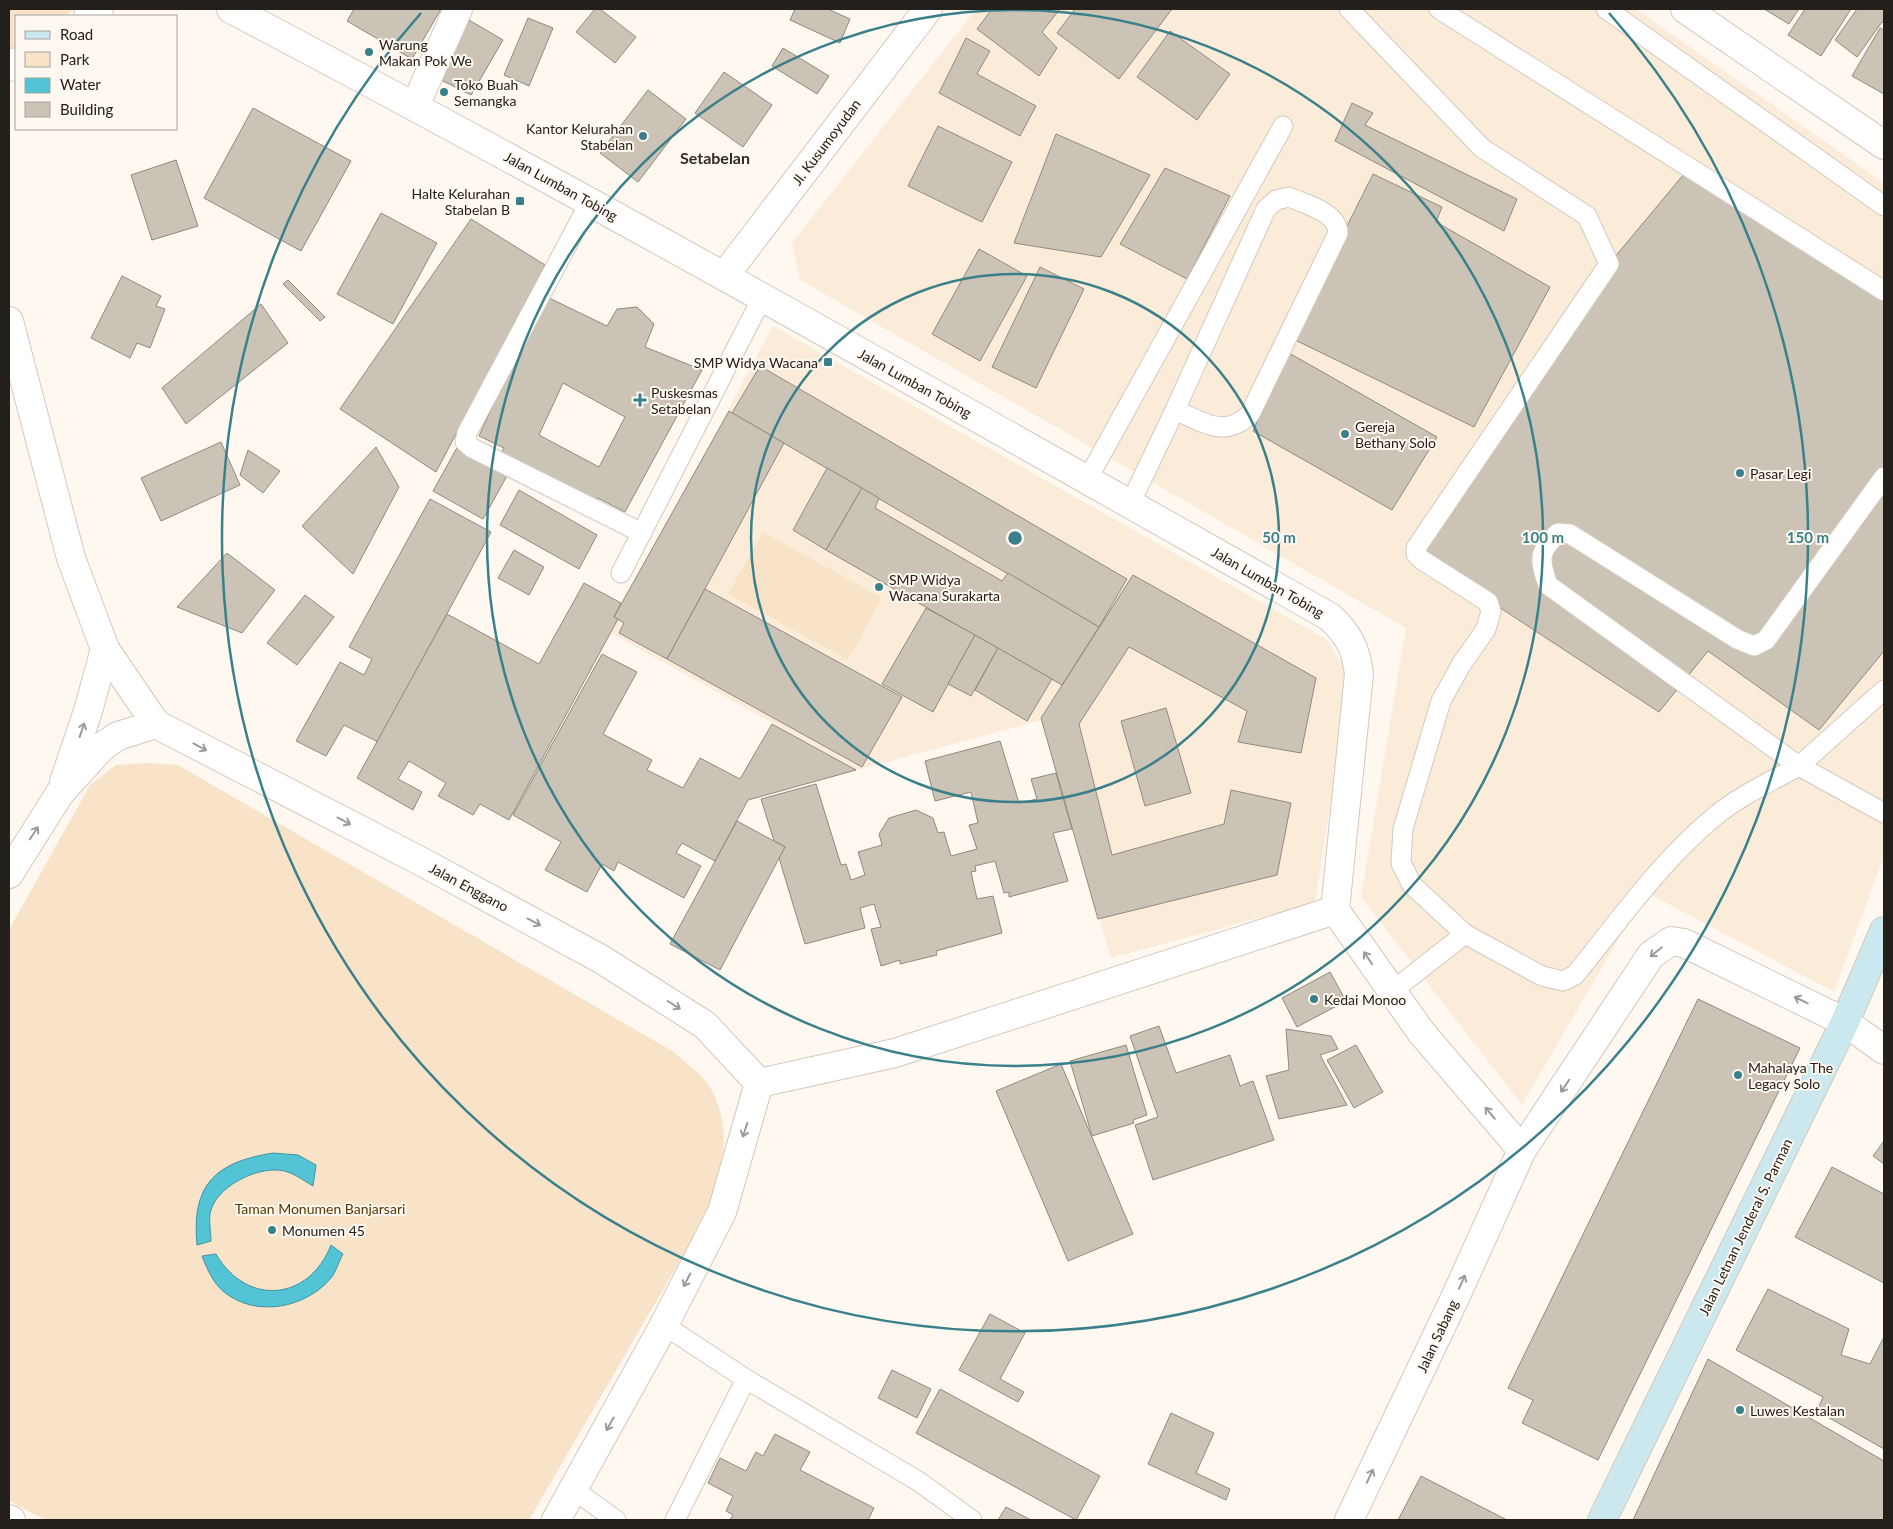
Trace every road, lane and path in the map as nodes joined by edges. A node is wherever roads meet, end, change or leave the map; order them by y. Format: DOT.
graph roads {
  1 [pos="231,9"];
  2 [pos="458,9"];
  3 [pos="928,9"];
  4 [pos="1349,9"];
  5 [pos="1439,9"];
  6 [pos="1606,9"];
  7 [pos="1685,9"];
  8 [pos="415,106"];
  9 [pos="1283,126"];
  10 [pos="1884,145"];
  11 [pos="590,202"];
  12 [pos="1884,206"];
  13 [pos="724,275"];
  14 [pos="1884,291"];
  15 [pos="762,296"];
  16 [pos="9,322"];
  17 [pos="1176,410"];
  18 [pos="1884,477"];
  19 [pos="1087,480"];
  20 [pos="1130,504"];
  21 [pos="642,533"];
  22 [pos="621,573"];
  23 [pos="105,650"];
  24 [pos="1884,690"];
  25 [pos="156,724"];
  26 [pos="1799,766"];
  27 [pos="60,793"];
  28 [pos="1884,814"];
  29 [pos="9,874"];
  30 [pos="1335,910"];
  31 [pos="1884,931"];
  32 [pos="1465,934"];
  33 [pos="1391,992"];
  34 [pos="1845,1022"];
  35 [pos="1884,1050"];
  36 [pos="760,1083"];
  37 [pos="1522,1150"];
  38 [pos="664,1325"];
  39 [pos="746,1379"];
  40 [pos="574,1490"];
  41 [pos="556,1520"];
  42 [pos="616,1520"];
  43 [pos="675,1520"];
  44 [pos="972,1520"];
  45 [pos="1349,1520"];
  46 [pos="1602,1520"];
  1 -- 8 [label="street, Jalan Lumban Tobing"];
  2 -- 8 [label="street"];
  3 -- 13 [label="street, Jl. Kusumoyudan"];
  4 -- 32 [label="lane"];
  5 -- 14 [label="lane"];
  6 -- 12 [label="lane"];
  7 -- 10 [label="street"];
  8 -- 11 [label="street, Jalan Lumban Tobing"];
  9 -- 19 [label="lane"];
  11 -- 13 [label="street, Jalan Lumban Tobing"];
  11 -- 21 [label="lane"];
  13 -- 15 [label="street, Jalan Lumban Tobing"];
  15 -- 19 [label="street, Jalan Lumban Tobing"];
  15 -- 21 [label="lane"];
  16 -- 23 [label="street"];
  17 -- 17 [label="lane"];
  17 -- 20 [label="lane"];
  18 -- 26 [label="lane"];
  19 -- 20 [label="street, Jalan Lumban Tobing"];
  20 -- 30 [label="street, Jalan Lumban Tobing"];
  21 -- 22 [label="lane"];
  23 -- 25 [label="street"];
  27 -- 23 [label="street, one-way"];
  24 -- 26 [label="lane"];
  25 -- 27 [label="street"];
  25 -- 36 [label="street, Jalan Enggano, one-way"];
  26 -- 28 [label="lane"];
  26 -- 32 [label="lane"];
  29 -- 27 [label="street, one-way"];
  33 -- 30 [label="street, one-way"];
  30 -- 36 [label="street"];
  31 -- 34 [label="main road, Jalan Letnan Jenderal S. Parman"];
  32 -- 33 [label="lane"];
  37 -- 33 [label="street, one-way"];
  34 -- 35 [label="street"];
  34 -- 37 [label="street, Jalan Sabang, one-way"];
  34 -- 46 [label="main road, Jalan Letnan Jenderal S. Parman"];
  36 -- 38 [label="street, one-way"];
  45 -- 37 [label="street, Jalan Sabang, one-way"];
  38 -- 39 [label="lane"];
  38 -- 40 [label="street, one-way"];
  39 -- 43 [label="lane"];
  39 -- 44 [label="lane"];
  40 -- 41 [label="street"];
  40 -- 42 [label="lane"];
}
